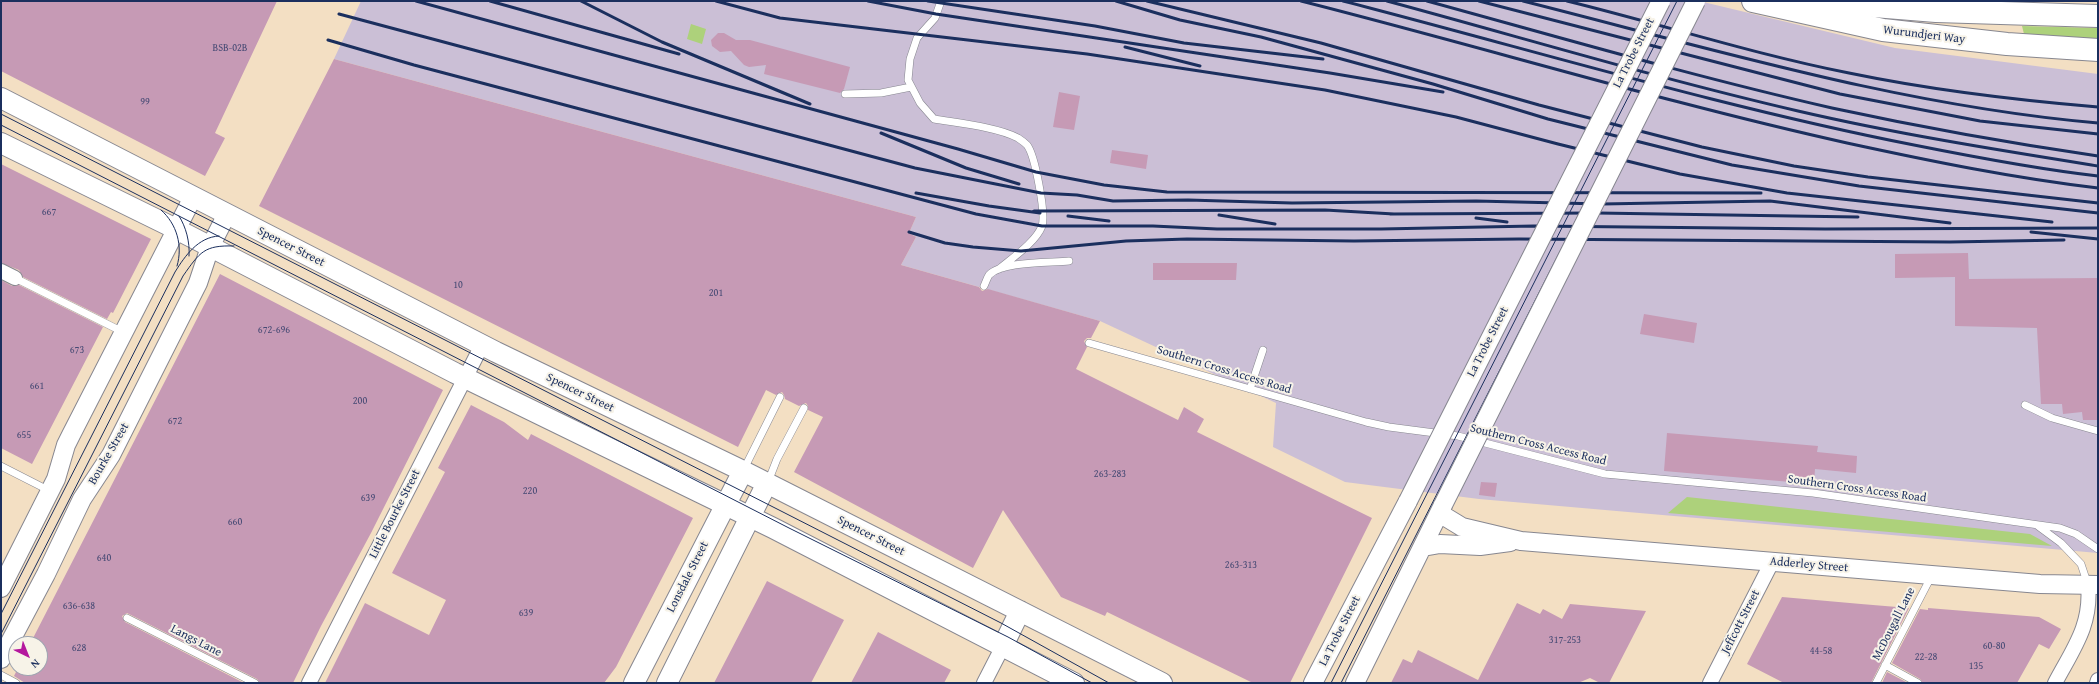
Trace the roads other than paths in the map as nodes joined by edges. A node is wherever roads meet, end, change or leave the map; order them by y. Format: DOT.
graph roads {
  1 [pos="941,1"];
  2 [pos="1661,1"];
  3 [pos="1696,1"];
  4 [pos="1752,1"];
  5 [pos="1812,1"];
  6 [pos="1936,6"];
  7 [pos="2098,16"];
  8 [pos="2091,50"];
  9 [pos="911,87"];
  10 [pos="846,94"];
  11 [pos="1,98"];
  12 [pos="1,143"];
  13 [pos="193,197"];
  14 [pos="227,214"];
  15 [pos="176,229"];
  16 [pos="210,247"];
  17 [pos="1069,261"];
  18 [pos="999,268"];
  19 [pos="1,270"];
  20 [pos="15,278"];
  21 [pos="984,286"];
  22 [pos="122,332"];
  23 [pos="1089,343"];
  24 [pos="482,345"];
  25 [pos="1263,350"];
  26 [pos="465,378"];
  27 [pos="1250,389"];
  28 [pos="780,397"];
  29 [pos="2024,406"];
  30 [pos="804,408"];
  31 [pos="2098,431"];
  32 [pos="1,466"];
  33 [pos="743,471"];
  34 [pos="767,483"];
  35 [pos="50,491"];
  36 [pos="726,504"];
  37 [pos="1441,509"];
  38 [pos="750,517"];
  39 [pos="2038,526"];
  40 [pos="1521,540"];
  41 [pos="1423,546"];
  42 [pos="2098,548"];
  43 [pos="1772,562"];
  44 [pos="1932,575"];
  45 [pos="2093,585"];
  46 [pos="1,588"];
  47 [pos="674,604"];
  48 [pos="1020,611"];
  49 [pos="701,617"];
  50 [pos="128,618"];
  51 [pos="1003,646"];
  52 [pos="1,659"];
  53 [pos="1885,665"];
  54 [pos="1,675"];
  55 [pos="2098,680"];
  56 [pos="16,683"];
  57 [pos="254,683"];
  58 [pos="309,683"];
  59 [pos="634,683"];
  60 [pos="667,683"];
  61 [pos="984,683"];
  62 [pos="1074,683"];
  63 [pos="1162,683"];
  64 [pos="1313,683"];
  65 [pos="1355,683"];
  66 [pos="1710,683"];
  67 [pos="1876,683"];
  68 [pos="1918,683"];
  69 [pos="2055,683"];
  70 [pos="2097,683"];
  1 -- 9 [label="lane"];
  2 -- 64 [label="street, La Trobe Street, bridge"];
  3 -- 37 [label="street, bridge"];
  4 -- 8 [label="main road, Wurundjeri Way"];
  5 -- 6 [label="main road, Wurundjeri Way"];
  6 -- 7 [label="main road, Wurundjeri Way"];
  9 -- 10 [label="lane"];
  9 -- 18 [label="lane"];
  11 -- 13 [label="main road, Spencer Street"];
  12 -- 15 [label="main road"];
  13 -- 14 [label="main road, Spencer Street"];
  13 -- 15 [label="street"];
  14 -- 16 [label="street, Bourke Street"];
  14 -- 24 [label="main road, Spencer Street"];
  15 -- 16 [label="main road"];
  15 -- 22 [label="street"];
  16 -- 26 [label="main road"];
  16 -- 52 [label="street, Bourke Street"];
  17 -- 18 [label="lane"];
  18 -- 21 [label="lane"];
  19 -- 20 [label="street"];
  20 -- 22 [label="lane"];
  22 -- 35 [label="street"];
  23 -- 27 [label="lane, Southern Cross Access Road"];
  24 -- 26 [label="street, Little Bourke Street"];
  24 -- 33 [label="main road, Spencer Street"];
  25 -- 27 [label="lane"];
  26 -- 36 [label="main road"];
  26 -- 58 [label="street, Little Bourke Street"];
  27 -- 39 [label="lane, Southern Cross Access Road"];
  28 -- 33 [label="lane"];
  29 -- 31 [label="lane"];
  30 -- 34 [label="lane"];
  32 -- 35 [label="lane"];
  33 -- 34 [label="main road, Spencer Street"];
  33 -- 36 [label="main road, Lonsdale Street"];
  34 -- 38 [label="main road"];
  34 -- 48 [label="main road, Spencer Street"];
  35 -- 46 [label="street"];
  36 -- 38 [label="main road"];
  36 -- 47 [label="main road, Lonsdale Street"];
  37 -- 40 [label="street, Adderley Street"];
  37 -- 41 [label="street"];
  38 -- 49 [label="main road"];
  38 -- 51 [label="main road"];
  39 -- 42 [label="lane, Southern Cross Access Road"];
  39 -- 45 [label="lane, Southern Cross Access Road"];
  40 -- 41 [label="street, Adderley Street"];
  40 -- 43 [label="street, Adderley Street"];
  41 -- 65 [label="street"];
  43 -- 44 [label="street, Adderley Street"];
  43 -- 66 [label="street, Jeffcott Street"];
  44 -- 45 [label="street, Adderley Street"];
  44 -- 53 [label="lane, McDougall Lane"];
  45 -- 69 [label="street"];
  47 -- 49 [label="main road"];
  47 -- 59 [label="main road, Lonsdale Street"];
  48 -- 51 [label="main road"];
  48 -- 63 [label="main road, Spencer Street"];
  49 -- 60 [label="main road"];
  50 -- 57 [label="lane, Langs Lane"];
  51 -- 61 [label="street"];
  51 -- 62 [label="main road"];
  53 -- 67 [label="lane, McDougall Lane"];
  53 -- 68 [label="lane"];
  54 -- 56 [label="lane"];
  55 -- 70 [label="street"];
}
